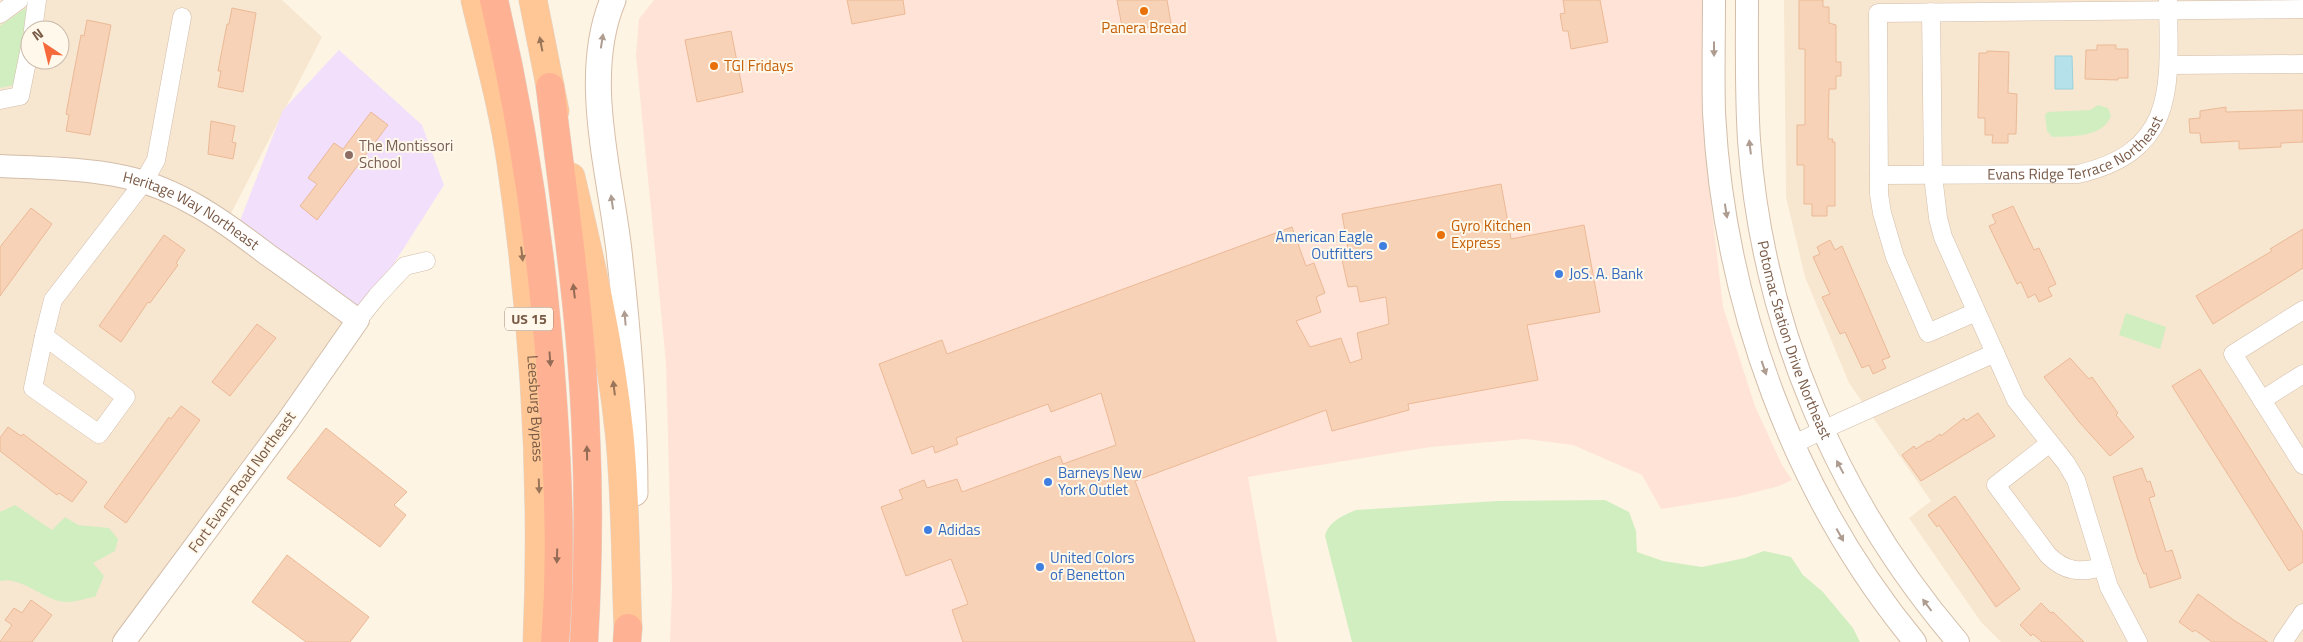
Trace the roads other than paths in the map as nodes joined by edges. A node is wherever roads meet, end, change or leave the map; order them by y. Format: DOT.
graph roads {
  1 [pos="19,0"];
  2 [pos="38,0"];
  3 [pos="475,0"];
  4 [pos="494,0"];
  5 [pos="533,0"];
  6 [pos="613,0"];
  7 [pos="1714,0"];
  8 [pos="1747,0"];
  9 [pos="2168,5"];
  10 [pos="2303,9"];
  11 [pos="1931,12"];
  12 [pos="0,14"];
  13 [pos="182,17"];
  14 [pos="35,20"];
  15 [pos="2303,64"];
  16 [pos="2169,65"];
  17 [pos="25,70"];
  18 [pos="550,87"];
  19 [pos="0,100"];
  20 [pos="0,166"];
  21 [pos="1879,175"];
  22 [pos="1934,175"];
  23 [pos="144,183"];
  24 [pos="426,261"];
  25 [pos="2303,310"];
  26 [pos="1976,312"];
  27 [pos="358,320"];
  28 [pos="44,336"];
  29 [pos="1995,353"];
  30 [pos="2303,374"];
  31 [pos="2262,400"];
  32 [pos="1822,431"];
  33 [pos="2050,443"];
  34 [pos="1794,444"];
  35 [pos="2303,465"];
  36 [pos="2102,567"];
  37 [pos="2303,613"];
  38 [pos="628,635"];
  39 [pos="124,642"];
  40 [pos="537,642"];
  41 [pos="554,642"];
  42 [pos="584,642"];
  43 [pos="1915,642"];
  44 [pos="1958,642"];
  45 [pos="2138,642"];
  46 [pos="2283,642"];
  1 -- 12 [label="street"];
  2 -- 14 [label="street"];
  3 -- 40 [label="highway, Leesburg Bypass / US 15, one-way"];
  4 -- 41 [label="highway, one-way"];
  18 -- 5 [label="highway, one-way"];
  38 -- 6 [label="main road, one-way"];
  7 -- 34 [label="street, one-way"];
  32 -- 8 [label="street, Potomac Station Drive Northeast, one-way"];
  9 -- 10 [label="street"];
  9 -- 11 [label="street"];
  9 -- 16 [label="street, Evans Ridge Terrace Northeast"];
  11 -- 21 [label="street"];
  11 -- 22 [label="street"];
  13 -- 23 [label="street"];
  15 -- 16 [label="street"];
  16 -- 22 [label="street, Evans Ridge Terrace Northeast"];
  17 -- 19 [label="street"];
  38 -- 18 [label="highway, one-way"];
  42 -- 18 [label="highway, one-way"];
  20 -- 23 [label="street, Heritage Way Northeast"];
  21 -- 22 [label="street, Evans Ridge Terrace Northeast"];
  21 -- 26 [label="street"];
  22 -- 26 [label="street"];
  23 -- 27 [label="street, Heritage Way Northeast"];
  23 -- 28 [label="street"];
  24 -- 27 [label="street"];
  25 -- 31 [label="street"];
  26 -- 29 [label="street"];
  27 -- 39 [label="street, Fort Evans Road Northeast"];
  28 -- 28 [label="street"];
  29 -- 32 [label="street"];
  29 -- 33 [label="street"];
  30 -- 31 [label="street"];
  31 -- 35 [label="street"];
  32 -- 34 [label="street"];
  44 -- 32 [label="street, Potomac Station Drive Northeast, one-way"];
  33 -- 36 [label="street"];
  33 -- 36 [label="street"];
  34 -- 43 [label="street, one-way"];
  36 -- 45 [label="street"];
  37 -- 46 [label="street"];
}
